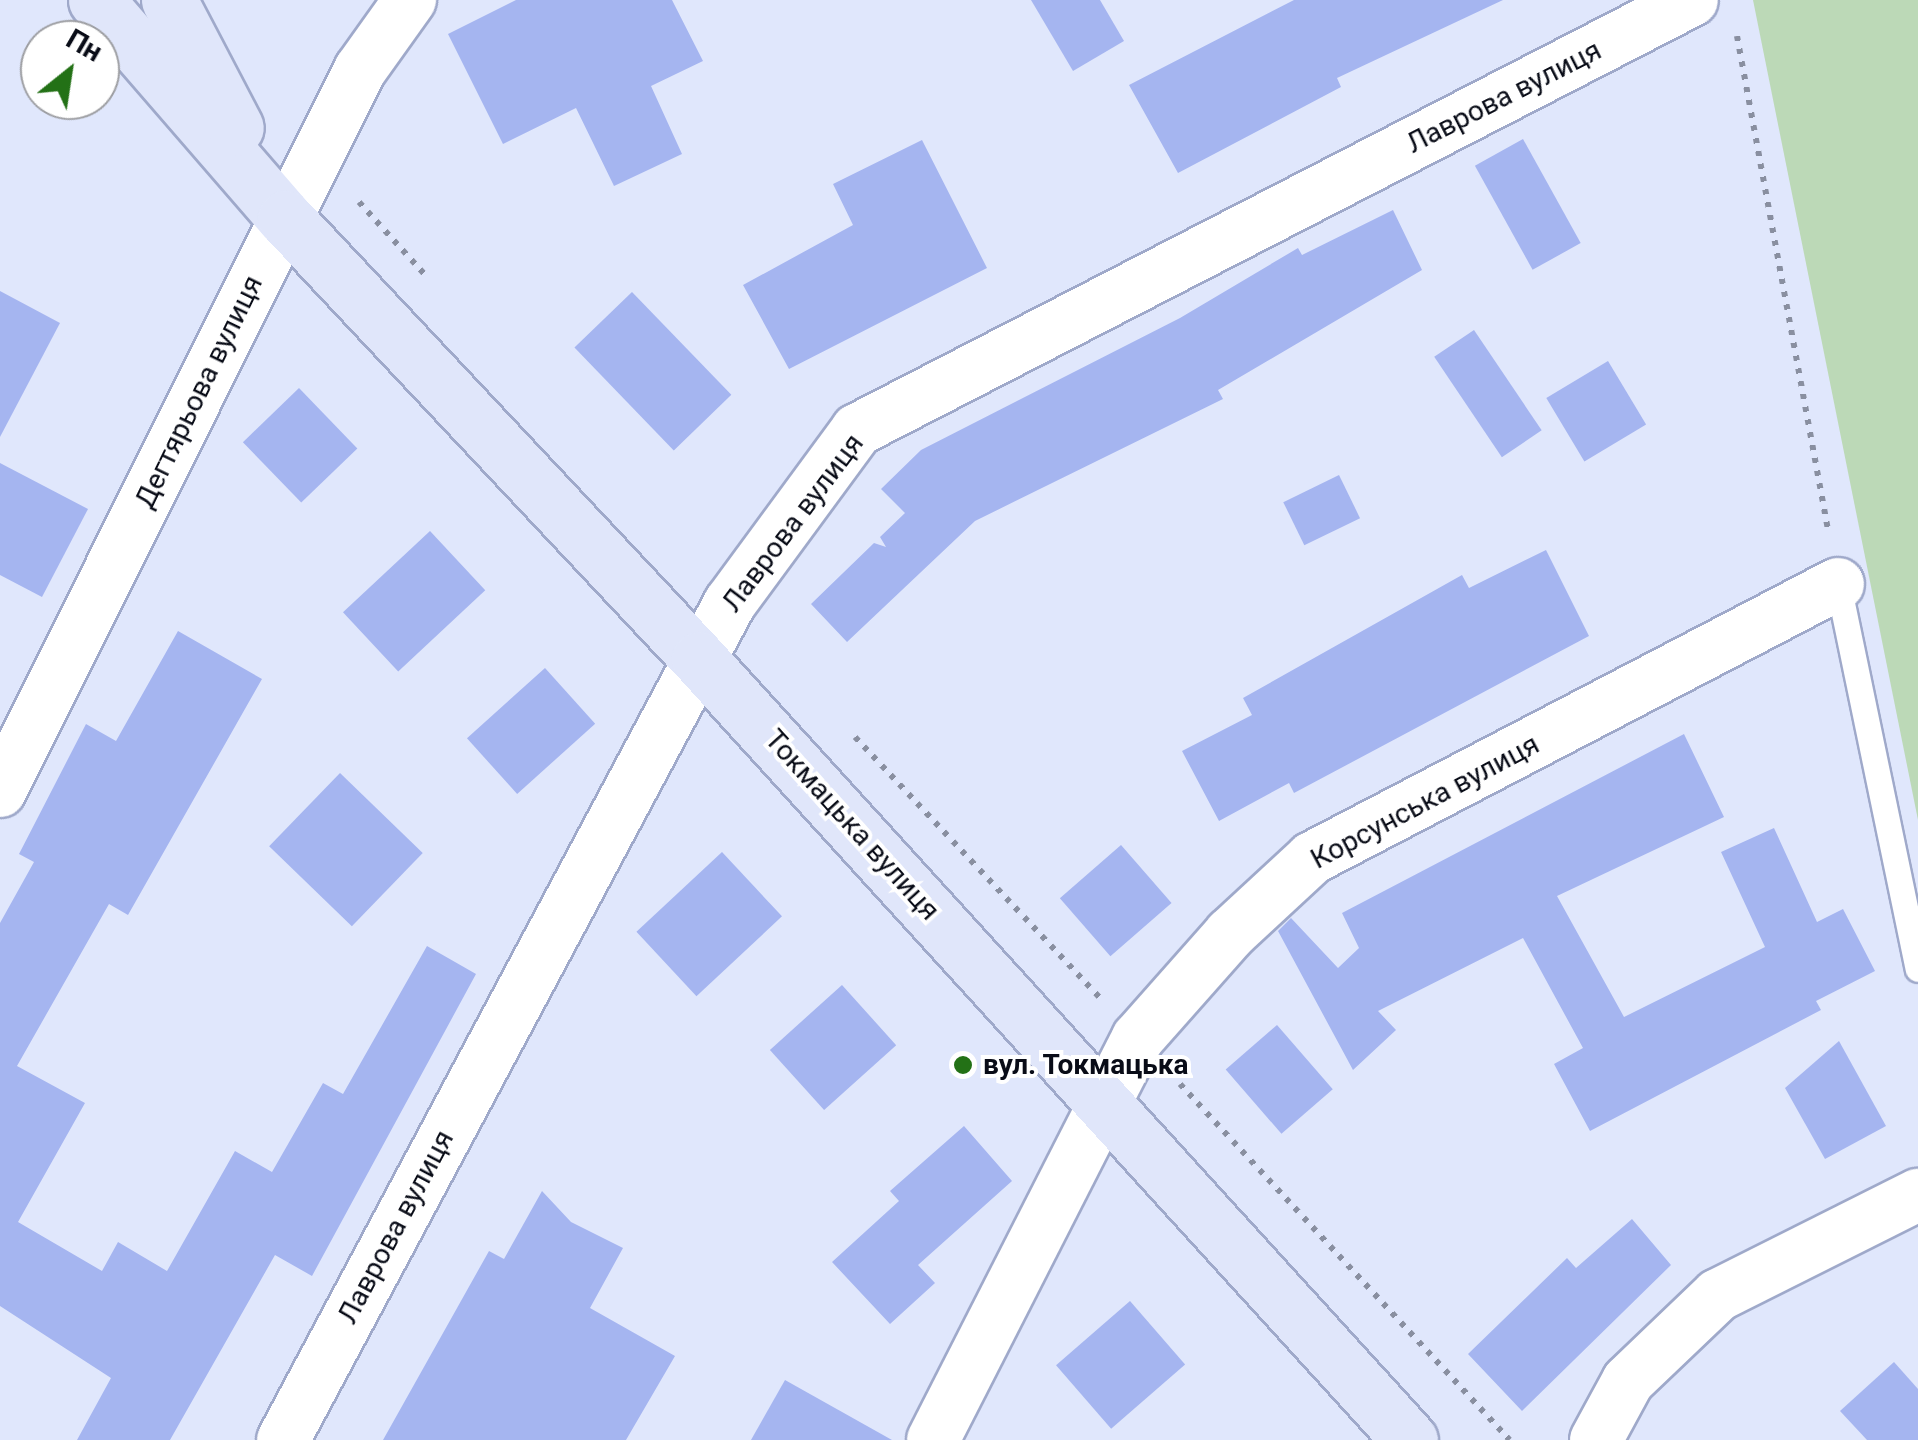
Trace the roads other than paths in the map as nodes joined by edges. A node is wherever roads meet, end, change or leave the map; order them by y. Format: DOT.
graph roads {
  1 [pos="96,0"];
  2 [pos="169,0"];
  3 [pos="410,0"];
  4 [pos="1713,10"];
  5 [pos="285,218"];
  6 [pos="1838,584"];
  7 [pos="699,659"];
  8 [pos="0,791"];
  9 [pos="1918,969"];
  10 [pos="1106,1103"];
  11 [pos="1918,1194"];
  12 [pos="283,1440"];
  13 [pos="933,1440"];
  14 [pos="1410,1440"];
  15 [pos="1596,1440"];
  1 -- 5 [label="street, Токмацька вулиця"];
  2 -- 5 [label="street, Токмацька вулиця"];
  3 -- 5 [label="street, Дегтярьова вулиця"];
  4 -- 7 [label="street, Лаврова вулиця"];
  5 -- 7 [label="street, Токмацька вулиця"];
  5 -- 8 [label="street, Дегтярьова вулиця"];
  6 -- 9 [label="lane"];
  6 -- 10 [label="street, Корсунська вулиця"];
  7 -- 10 [label="street, Токмацька вулиця"];
  7 -- 12 [label="street, Лаврова вулиця"];
  10 -- 13 [label="street, Корсунська вулиця"];
  10 -- 14 [label="street, Токмацька вулиця"];
  11 -- 15 [label="street"];
}
